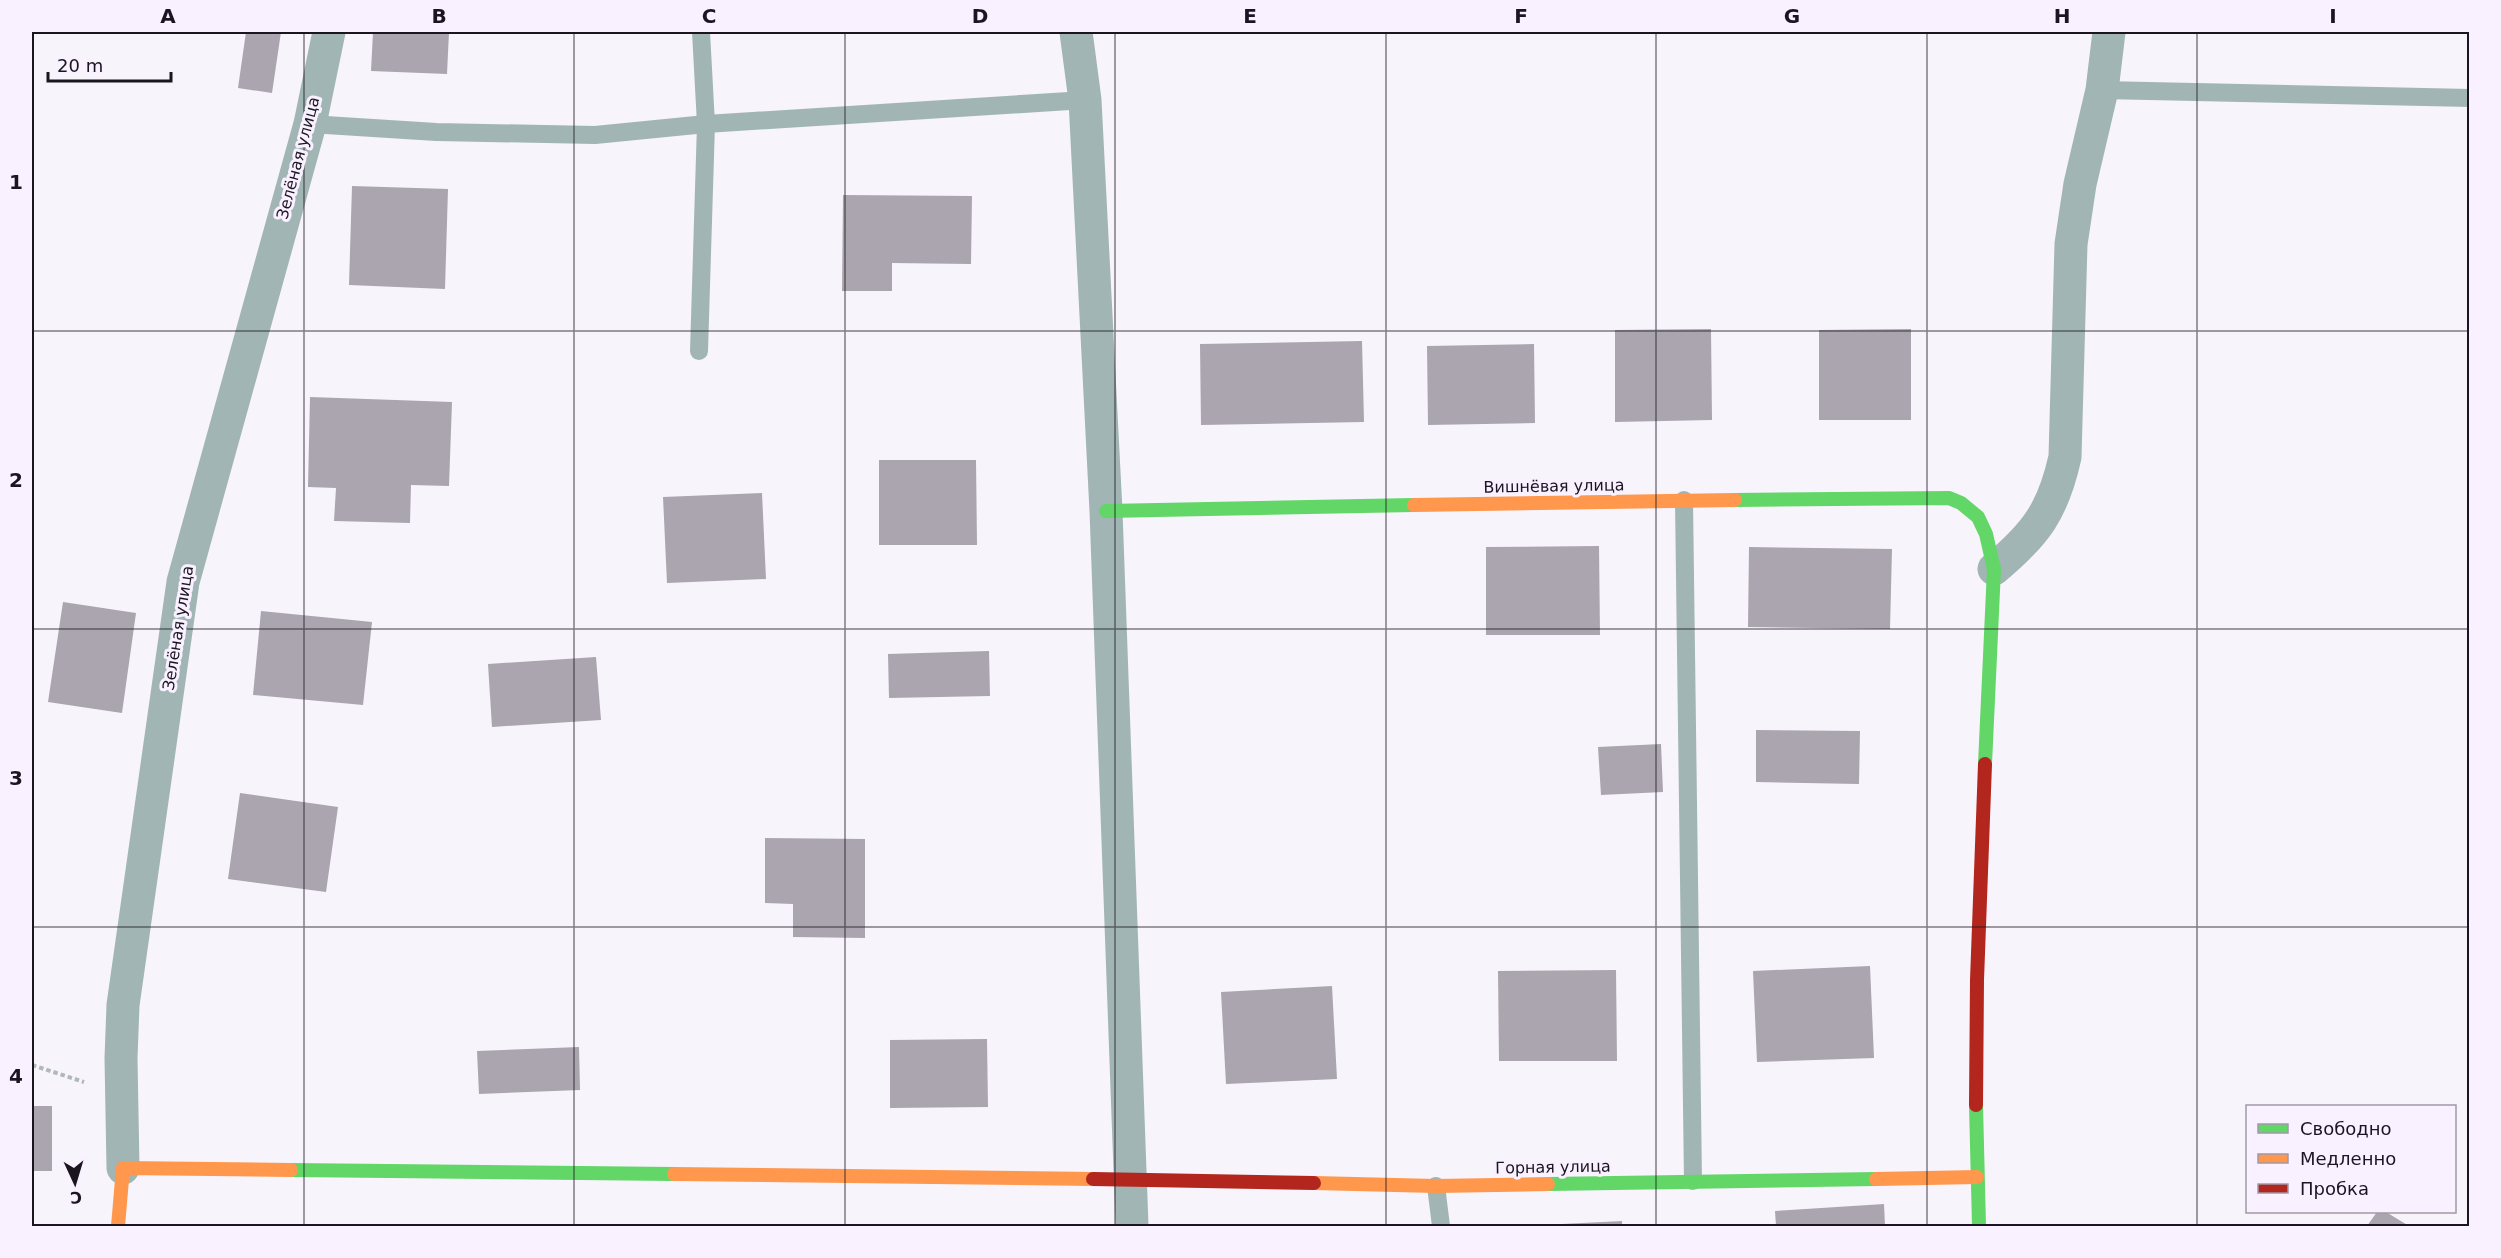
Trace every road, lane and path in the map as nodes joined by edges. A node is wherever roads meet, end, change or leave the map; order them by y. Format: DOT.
graph roads {
  1 [pos="329,32"];
  2 [pos="701,32"];
  3 [pos="1076,32"];
  4 [pos="2109,32"];
  5 [pos="2102,90"];
  6 [pos="2469,98"];
  7 [pos="1085,100"];
  8 [pos="310,124"];
  9 [pos="706,124"];
  10 [pos="699,351"];
  11 [pos="1684,500"];
  12 [pos="1106,512"];
  13 [pos="1994,569"];
  14 [pos="32,1065"];
  15 [pos="121,1095"];
  16 [pos="123,1168"];
  17 [pos="1977,1177"];
  18 [pos="1131,1179"];
  19 [pos="1693,1181"];
  20 [pos="1436,1186"];
  21 [pos="118,1227"];
  22 [pos="1132,1227"];
  23 [pos="1441,1227"];
  24 [pos="1979,1227"];
  1 -- 8 [label="street, Зелёная улица"];
  2 -- 9 [label="lane"];
  3 -- 7 [label="street"];
  4 -- 5 [label="street"];
  5 -- 6 [label="lane"];
  5 -- 13 [label="street"];
  7 -- 9 [label="lane"];
  7 -- 12 [label="street"];
  8 -- 9 [label="lane"];
  8 -- 15 [label="street, Зелёная улица"];
  9 -- 10 [label="lane"];
  11 -- 12 [label="street, Вишнёвая улица"];
  11 -- 13 [label="street, Вишнёвая улица"];
  11 -- 19 [label="lane"];
  12 -- 18 [label="street"];
  13 -- 17 [label="street"];
  14 -- 15 [label="path"];
  15 -- 16 [label="street, Зелёная улица"];
  16 -- 18 [label="street, Горная улица"];
  16 -- 21 [label="street"];
  17 -- 19 [label="street, Горная улица"];
  17 -- 24 [label="street"];
  18 -- 20 [label="street, Горная улица"];
  18 -- 22 [label="street"];
  19 -- 20 [label="street, Горная улица"];
  20 -- 23 [label="lane"];
}
